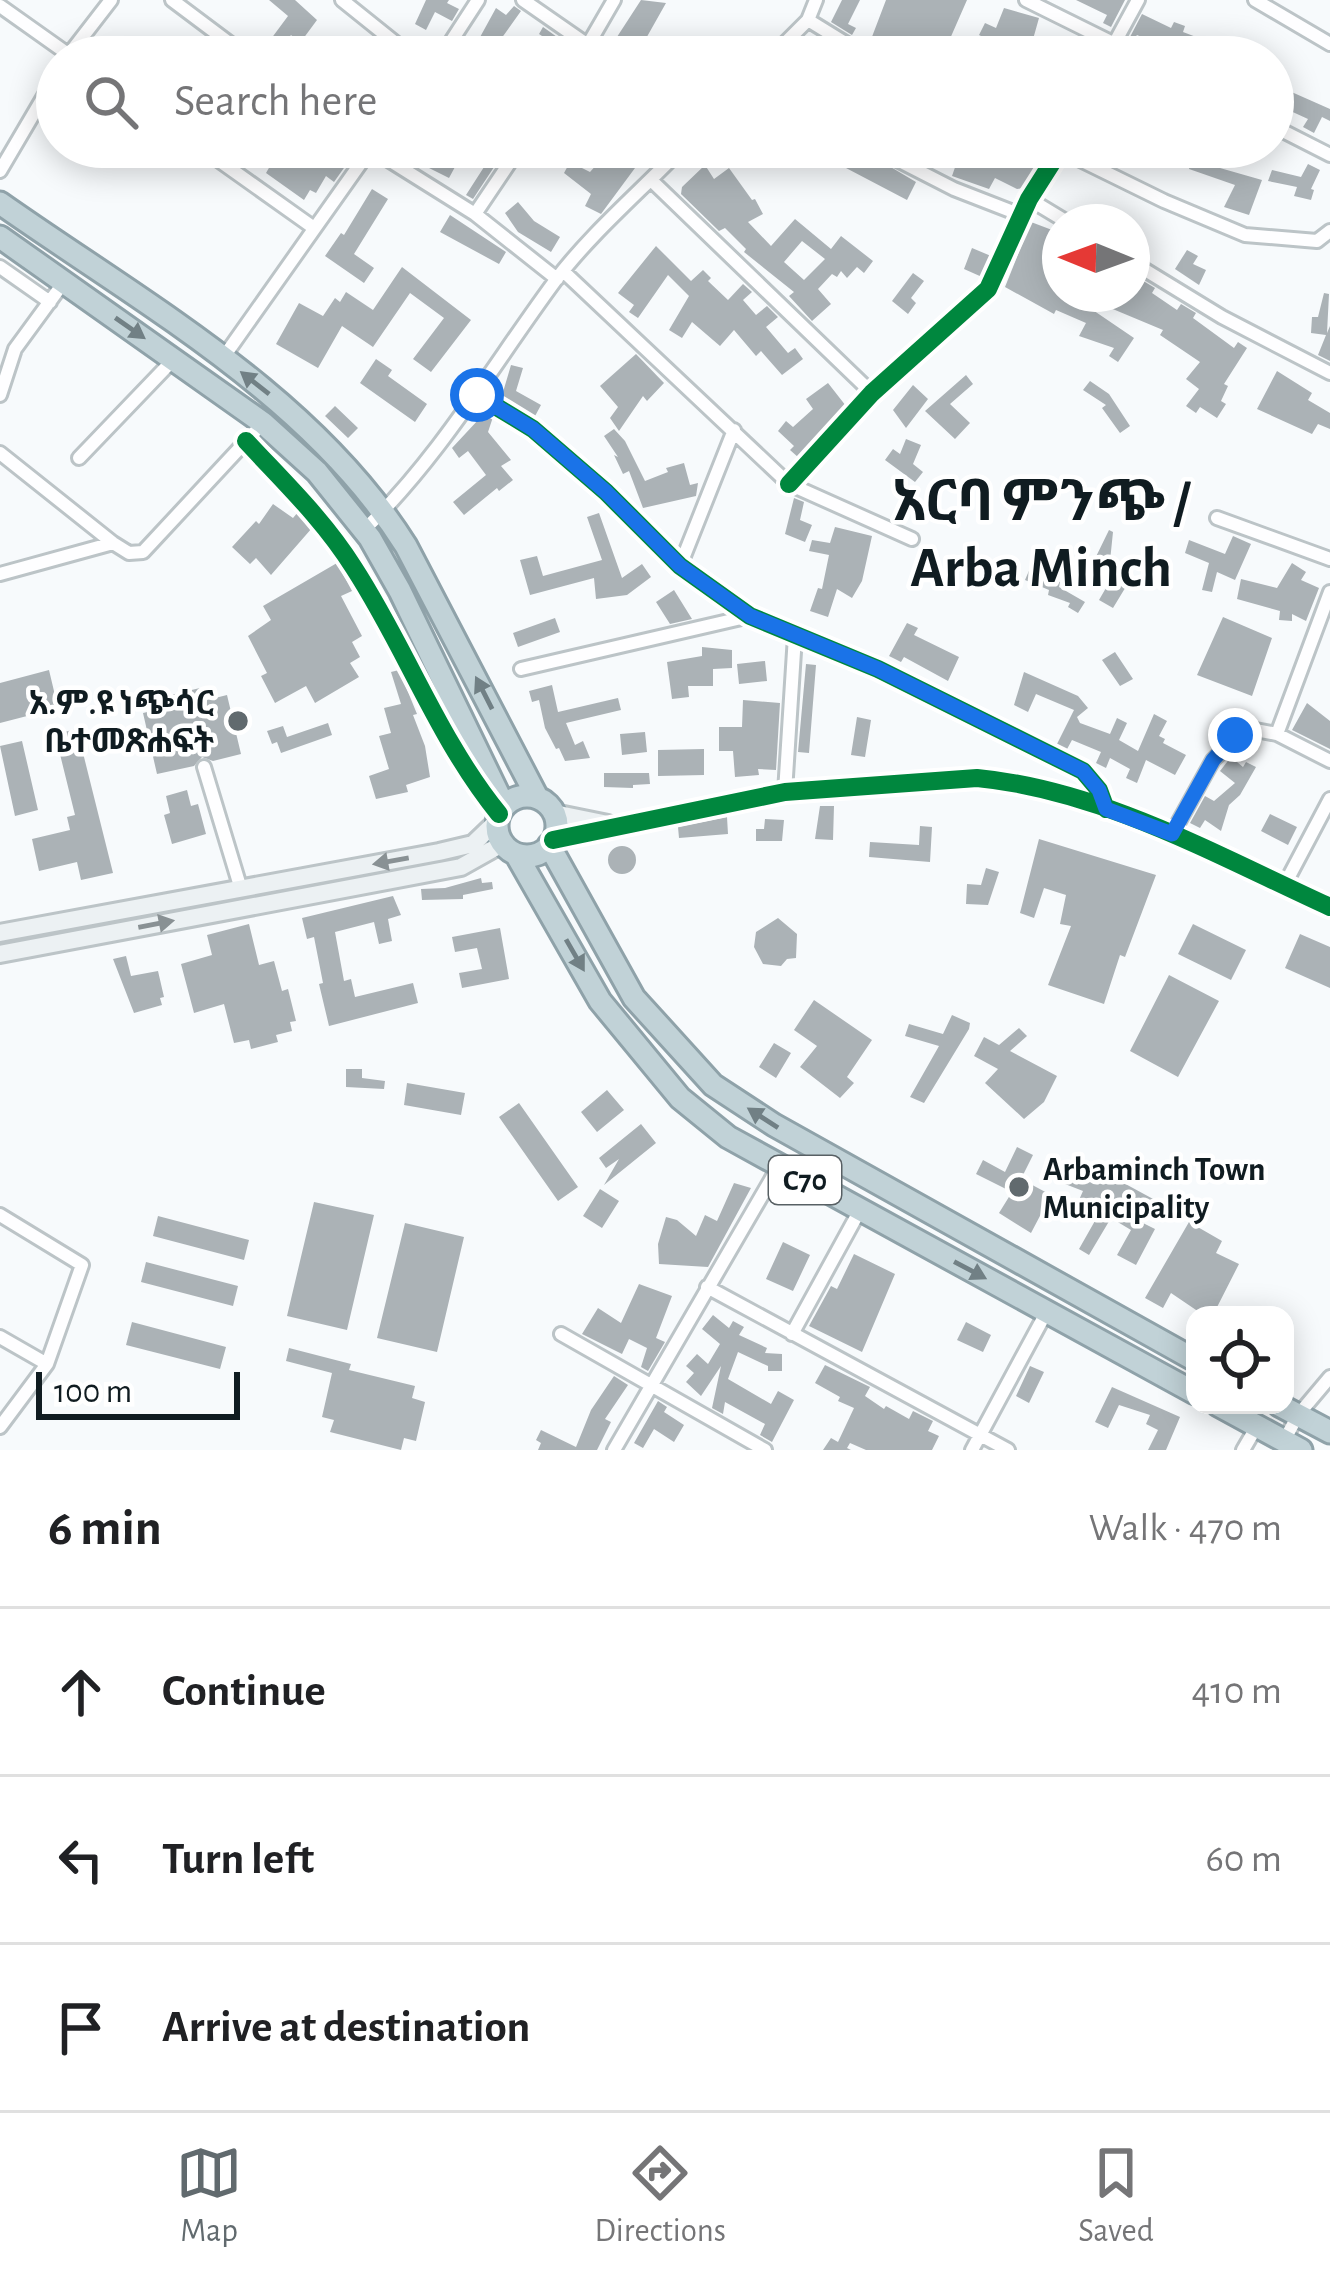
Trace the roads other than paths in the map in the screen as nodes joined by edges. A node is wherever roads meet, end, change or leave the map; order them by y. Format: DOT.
graph roads {
  1 [pos="111,0"];
  2 [pos="172,0"];
  3 [pos="342,0"];
  4 [pos="478,0"];
  5 [pos="523,0"];
  6 [pos="614,0"];
  7 [pos="816,0"];
  8 [pos="1026,0"];
  9 [pos="1138,0"];
  10 [pos="1255,0"];
  11 [pos="0,6"];
  12 [pos="808,20"];
  13 [pos="41,36"];
  14 [pos="84,36"];
  15 [pos="220,36"];
  16 [pos="387,36"];
  17 [pos="455,36"];
  18 [pos="567,36"];
  19 [pos="594,36"];
  20 [pos="792,36"];
  21 [pos="834,36"];
  22 [pos="1100,36"];
  23 [pos="1118,36"];
  24 [pos="1330,44"];
  25 [pos="36,110"];
  26 [pos="1294,137"];
  27 [pos="1330,155"];
  28 [pos="230,168"];
  29 [pos="356,168"];
  30 [pos="402,168"];
  31 [pos="506,168"];
  32 [pos="663,168"];
  33 [pos="914,168"];
  34 [pos="1047,168"];
  35 [pos="1099,168"];
  36 [pos="0,171"];
  37 [pos="651,180"];
  38 [pos="1029,199"];
  39 [pos="0,203"];
  40 [pos="1042,207"];
  41 [pos="475,214"];
  42 [pos="1022,214"];
  43 [pos="314,228"];
  44 [pos="1330,231"];
  45 [pos="0,236"];
  46 [pos="0,267"];
  47 [pos="1150,273"];
  48 [pos="560,275"];
  49 [pos="64,282"];
  50 [pos="50,302"];
  51 [pos="174,359"];
  52 [pos="222,359"];
  53 [pos="1330,373"];
  54 [pos="0,394"];
  55 [pos="872,394"];
  56 [pos="477,395"];
  57 [pos="263,422"];
  58 [pos="734,430"];
  59 [pos="246,441"];
  60 [pos="0,453"];
  61 [pos="79,458"];
  62 [pos="789,484"];
  63 [pos="384,511"];
  64 [pos="1216,518"];
  65 [pos="364,530"];
  66 [pos="912,539"];
  67 [pos="113,544"];
  68 [pos="1330,559"];
  69 [pos="680,566"];
  70 [pos="0,574"];
  71 [pos="1330,592"];
  72 [pos="750,616"];
  73 [pos="795,636"];
  74 [pos="521,669"];
  75 [pos="1277,734"];
  76 [pos="1330,761"];
  77 [pos="204,766"];
  78 [pos="785,792"];
  79 [pos="1330,799"];
  80 [pos="545,805"];
  81 [pos="1106,809"];
  82 [pos="621,827"];
  83 [pos="504,828"];
  84 [pos="1172,834"];
  85 [pos="551,843"];
  86 [pos="240,886"];
  87 [pos="1284,886"];
  88 [pos="1330,907"];
  89 [pos="0,933"];
  90 [pos="0,954"];
  91 [pos="778,1166"];
  92 [pos="924,1209"];
  93 [pos="860,1210"];
  94 [pos="0,1214"];
  95 [pos="909,1236"];
  96 [pos="707,1287"];
  97 [pos="1047,1311"];
  98 [pos="561,1334"];
  99 [pos="792,1334"];
  100 [pos="0,1336"];
  101 [pos="1186,1355"];
  102 [pos="47,1364"];
  103 [pos="1330,1377"];
  104 [pos="651,1388"];
  105 [pos="1186,1388"];
  106 [pos="1294,1406"];
  107 [pos="1294,1413"];
  108 [pos="1235,1414"];
  109 [pos="1289,1414"];
  110 [pos="0,1426"];
  111 [pos="1257,1426"];
  112 [pos="1330,1432"];
  113 [pos="980,1436"];
  114 [pos="1292,1445"];
  115 [pos="614,1450"];
  116 [pos="765,1450"];
  117 [pos="972,1450"];
  118 [pos="1008,1450"];
  119 [pos="1243,1450"];
  1 -- 14 [label="street"];
  2 -- 15 [label="street"];
  3 -- 16 [label="street"];
  4 -- 17 [label="street"];
  5 -- 18 [label="street"];
  6 -- 19 [label="street"];
  7 -- 12 [label="street"];
  8 -- 22 [label="street"];
  9 -- 23 [label="street"];
  10 -- 24 [label="street"];
  11 -- 13 [label="street"];
  12 -- 20 [label="street"];
  12 -- 21 [label="street"];
  25 -- 36 [label="street"];
  26 -- 27 [label="street"];
  28 -- 43 [label="street"];
  29 -- 43 [label="street"];
  30 -- 41 [label="street"];
  31 -- 41 [label="street"];
  32 -- 37 [label="street"];
  33 -- 42 [label="street"];
  34 -- 38 [label="street"];
  35 -- 44 [label="street"];
  37 -- 48 [label="street"];
  37 -- 55 [label="street"];
  38 -- 40 [label="street"];
  38 -- 42 [label="street"];
  39 -- 52 [label="highway"];
  41 -- 48 [label="street"];
  42 -- 55 [label="street"];
  43 -- 52 [label="street"];
  45 -- 49 [label="highway, C70"];
  46 -- 50 [label="street"];
  47 -- 53 [label="street"];
  48 -- 56 [label="street"];
  48 -- 58 [label="street"];
  49 -- 50 [label="street"];
  49 -- 51 [label="highway, C70, one-way"];
  50 -- 54 [label="street"];
  51 -- 57 [label="highway, C70"];
  51 -- 61 [label="street"];
  63 -- 52 [label="highway, one-way"];
  55 -- 62 [label="street"];
  56 -- 63 [label="street"];
  56 -- 69 [label="street"];
  57 -- 59 [label="street"];
  57 -- 65 [label="highway, C70"];
  58 -- 62 [label="street"];
  58 -- 69 [label="street"];
  59 -- 67 [label="street"];
  59 -- 83 [label="street"];
  60 -- 67 [label="street"];
  62 -- 66 [label="street"];
  63 -- 65 [label="street"];
  80 -- 63 [label="highway, one-way"];
  64 -- 68 [label="street"];
  65 -- 83 [label="highway, C70"];
  67 -- 70 [label="street"];
  69 -- 72 [label="street"];
  71 -- 75 [label="street"];
  72 -- 73 [label="street"];
  72 -- 74 [label="street"];
  73 -- 78 [label="street"];
  73 -- 81 [label="street"];
  75 -- 76 [label="street"];
  75 -- 84 [label="street"];
  77 -- 86 [label="street"];
  78 -- 81 [label="main road"];
  78 -- 82 [label="main road"];
  79 -- 87 [label="street"];
  80 -- 82 [label="main road"];
  80 -- 83 [label="highway"];
  80 -- 85 [label="highway"];
  81 -- 84 [label="main road"];
  82 -- 85 [label="main road"];
  83 -- 85 [label="highway"];
  83 -- 86 [label="main road, one-way"];
  90 -- 83 [label="main road, one-way"];
  83 -- 91 [label="highway, C70, one-way"];
  84 -- 87 [label="main road"];
  92 -- 85 [label="highway, C70, one-way"];
  86 -- 89 [label="main road"];
  87 -- 88 [label="main road"];
  91 -- 93 [label="highway, C70"];
  91 -- 96 [label="street"];
  92 -- 95 [label="highway"];
  92 -- 101 [label="highway, C70"];
  93 -- 95 [label="highway, C70"];
  93 -- 99 [label="street"];
  94 -- 102 [label="street"];
  95 -- 97 [label="highway, C70, one-way"];
  96 -- 99 [label="street"];
  96 -- 104 [label="street"];
  97 -- 105 [label="highway, C70"];
  97 -- 113 [label="street"];
  98 -- 104 [label="street"];
  99 -- 113 [label="street"];
  100 -- 102 [label="street"];
  102 -- 110 [label="street"];
  103 -- 106 [label="street"];
  104 -- 115 [label="street"];
  104 -- 116 [label="street"];
  107 -- 112 [label="highway"];
  108 -- 111 [label="highway"];
  109 -- 114 [label="street"];
  111 -- 114 [label="highway"];
  111 -- 119 [label="street"];
  113 -- 117 [label="street"];
  113 -- 118 [label="street"];
}
